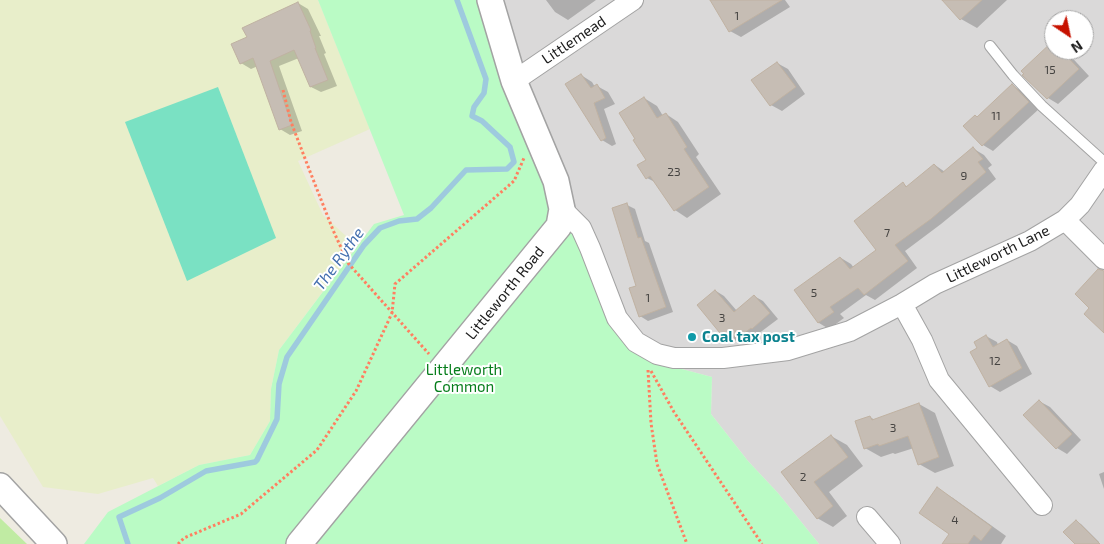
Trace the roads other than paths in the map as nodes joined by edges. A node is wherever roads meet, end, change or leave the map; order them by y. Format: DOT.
graph roads {
  1 [pos="490,0"];
  2 [pos="633,0"];
  3 [pos="990,46"];
  4 [pos="514,81"];
  5 [pos="1104,162"];
  6 [pos="1104,170"];
  7 [pos="562,209"];
  8 [pos="1066,220"];
  9 [pos="1104,259"];
  10 [pos="902,304"];
  11 [pos="0,486"];
  12 [pos="1042,505"];
  13 [pos="867,517"];
  14 [pos="54,544"];
  15 [pos="299,544"];
  16 [pos="890,544"];
  1 -- 4 [label="street"];
  2 -- 4 [label="street, Littlemead"];
  3 -- 5 [label="lane"];
  4 -- 7 [label="street"];
  6 -- 8 [label="street, Littleworth Lane"];
  7 -- 10 [label="street, Littleworth Lane"];
  7 -- 15 [label="street, Littleworth Road"];
  8 -- 9 [label="street"];
  8 -- 10 [label="street, Littleworth Lane"];
  10 -- 12 [label="street"];
  11 -- 14 [label="street"];
  13 -- 16 [label="street"];
}
